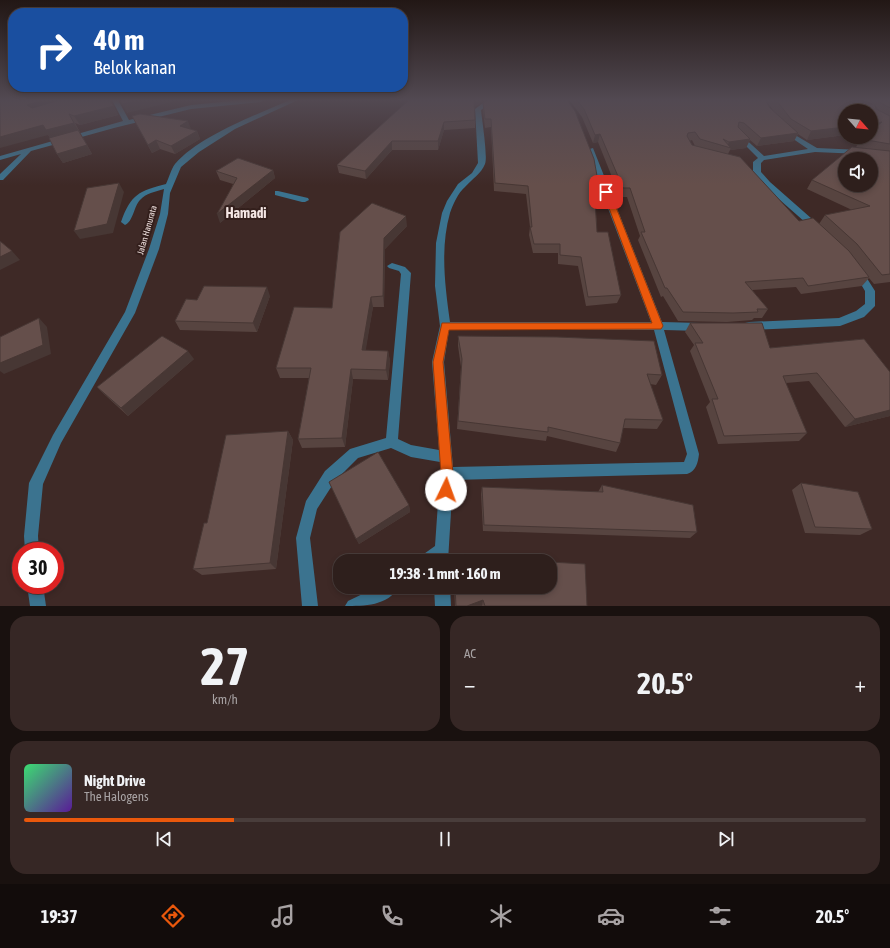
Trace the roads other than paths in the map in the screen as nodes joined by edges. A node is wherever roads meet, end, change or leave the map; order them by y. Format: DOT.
graph roads {
  1 [pos="105,128"];
  2 [pos="233,128"];
  3 [pos="479,128"];
  4 [pos="782,128"];
  5 [pos="737,133"];
  6 [pos="586,140"];
  7 [pos="30,150"];
  8 [pos="815,150"];
  9 [pos="861,152"];
  10 [pos="0,158"];
  11 [pos="762,158"];
  12 [pos="0,178"];
  13 [pos="170,185"];
  14 [pos="278,193"];
  15 [pos="305,200"];
  16 [pos="125,222"];
  17 [pos="826,236"];
  18 [pos="852,262"];
  19 [pos="392,266"];
  20 [pos="445,326"];
  21 [pos="658,326"];
  22 [pos="712,327"];
  23 [pos="742,327"];
  24 [pos="392,442"];
  25 [pos="446,457"];
  26 [pos="447,474"];
  27 [pos="31,542"];
  28 [pos="440,554"];
  29 [pos="37,594"];
  30 [pos="380,594"];
  31 [pos="442,594"];
  32 [pos="38,606"];
  33 [pos="310,606"];
  34 [pos="353,606"];
  35 [pos="443,606"];
  1 -- 7 [label="street"];
  2 -- 13 [label="street, Jalan Hanurata"];
  3 -- 20 [label="street"];
  4 -- 8 [label="street"];
  5 -- 11 [label="street"];
  6 -- 21 [label="street"];
  7 -- 10 [label="street"];
  7 -- 12 [label="street"];
  8 -- 9 [label="street"];
  8 -- 11 [label="street"];
  11 -- 17 [label="street"];
  13 -- 16 [label="street"];
  13 -- 27 [label="street, Jalan Hanurata"];
  14 -- 15 [label="street"];
  18 -- 23 [label="street"];
  19 -- 24 [label="street"];
  20 -- 21 [label="street"];
  20 -- 25 [label="street"];
  21 -- 22 [label="street"];
  21 -- 26 [label="street"];
  24 -- 25 [label="street"];
  24 -- 33 [label="street"];
  25 -- 26 [label="street"];
  26 -- 28 [label="street"];
  29 -- 32 [label="street"];
  30 -- 34 [label="street"];
  31 -- 35 [label="street"];
}
